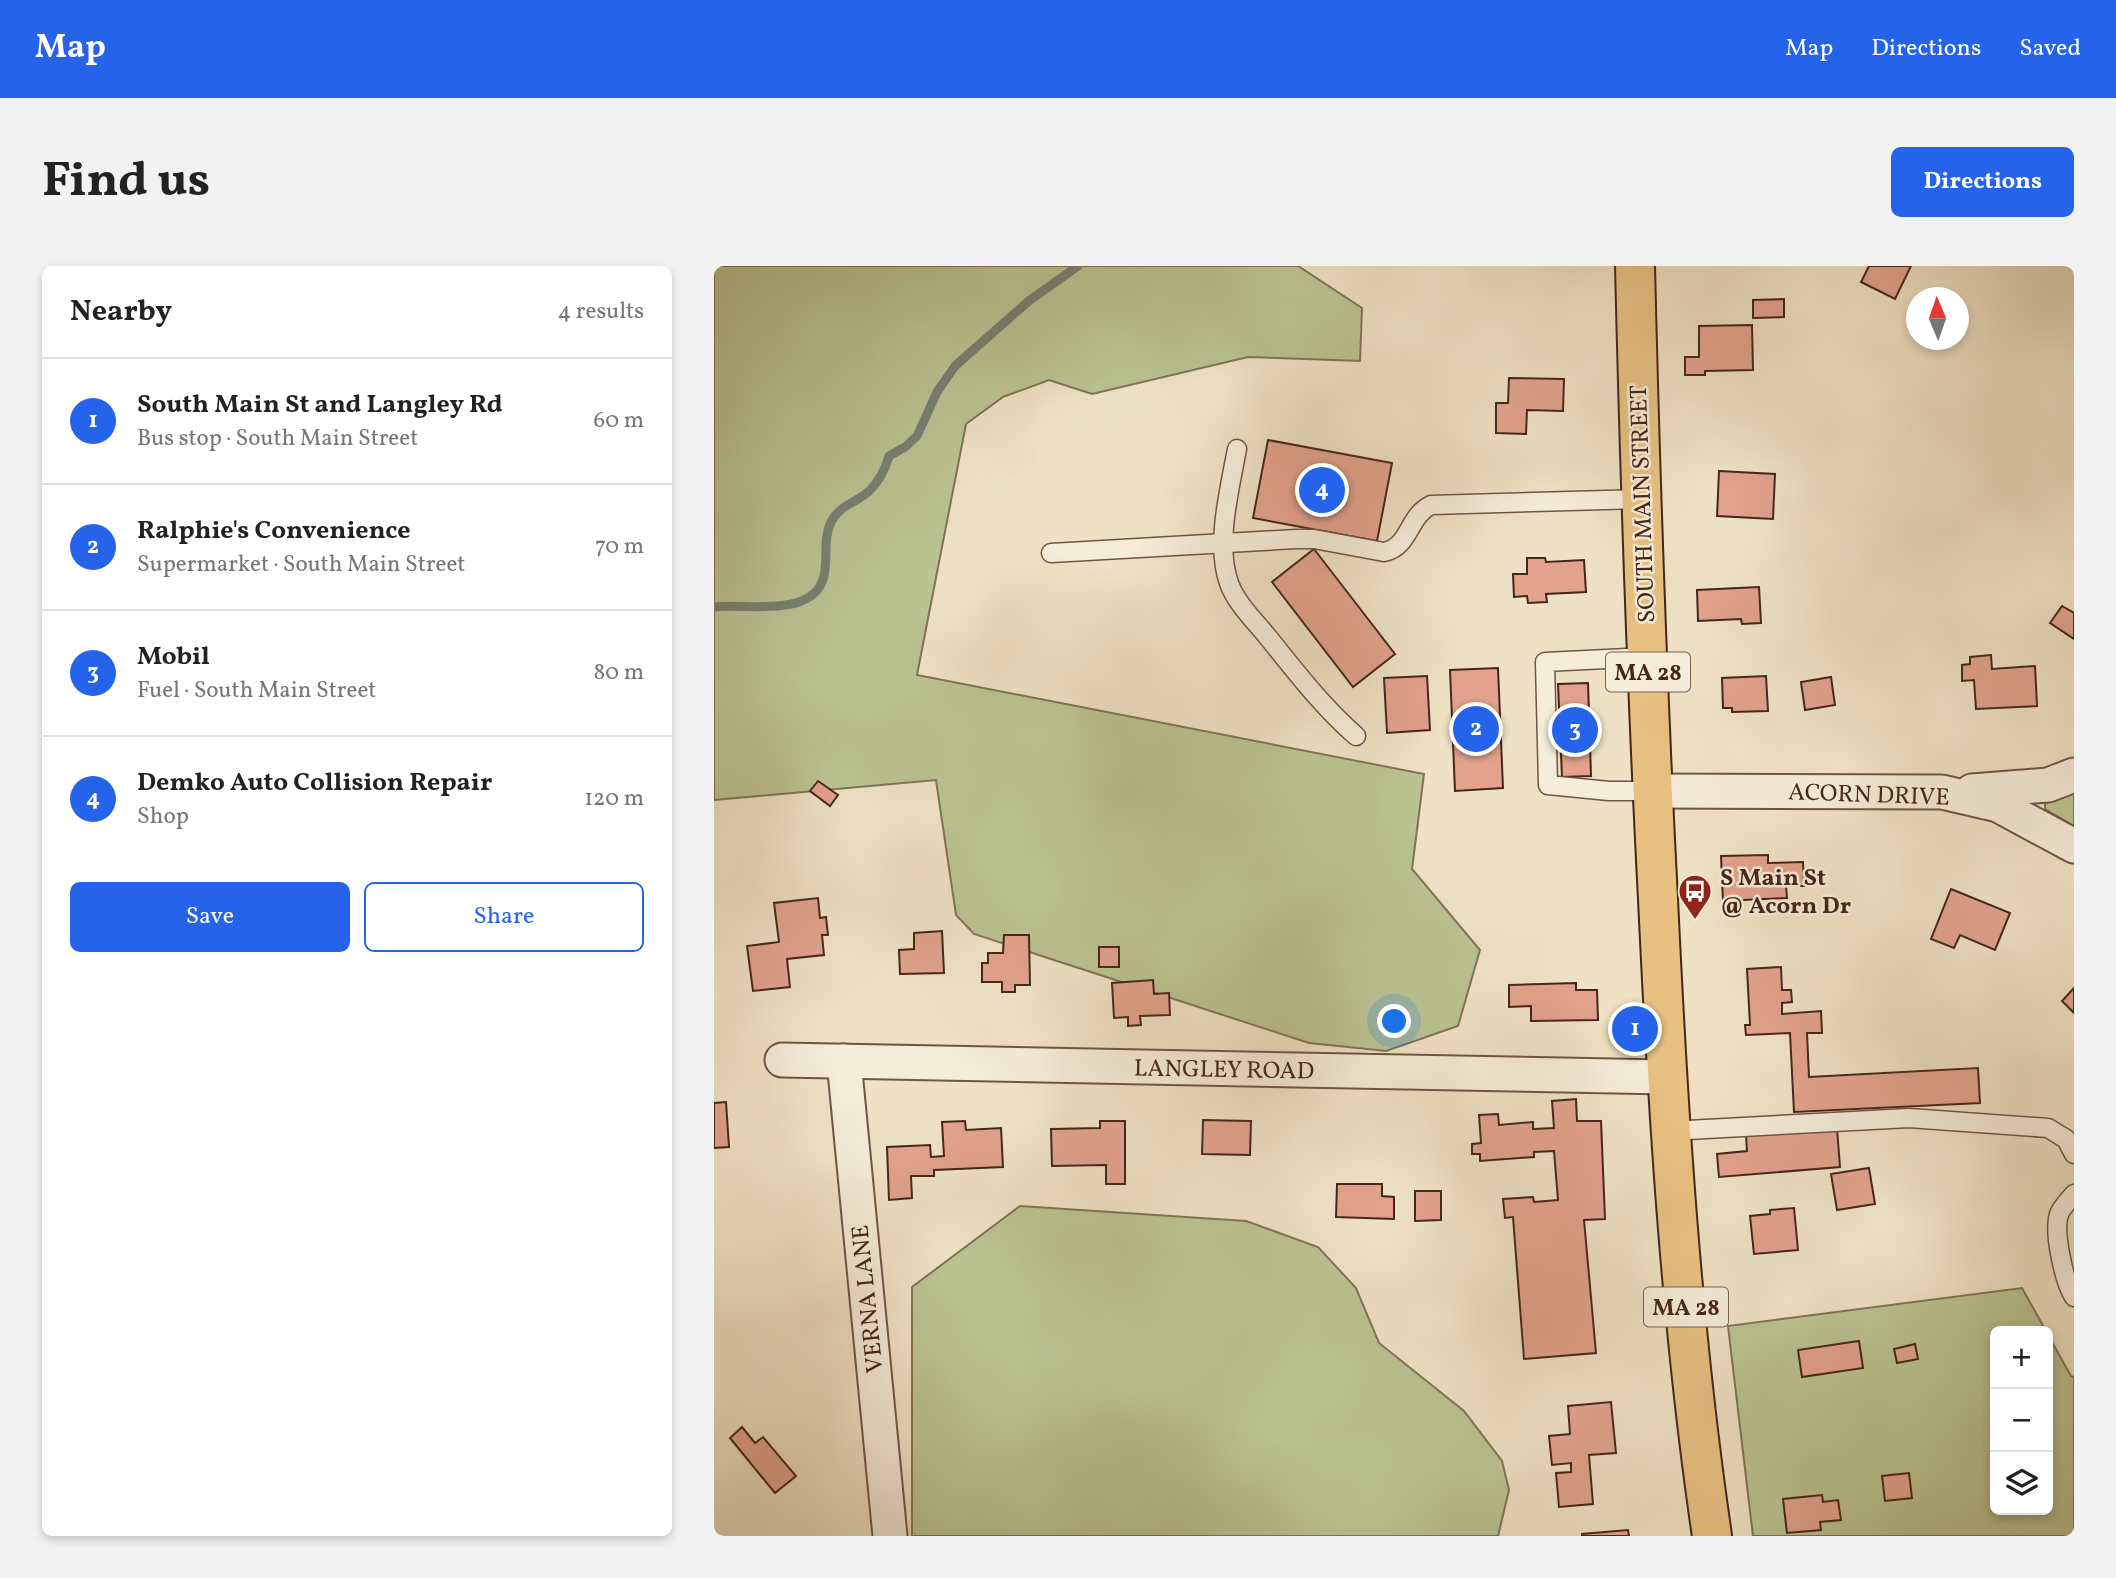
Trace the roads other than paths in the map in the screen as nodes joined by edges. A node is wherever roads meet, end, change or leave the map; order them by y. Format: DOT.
graph roads {
  1 [pos="1635,266"];
  2 [pos="1237,449"];
  3 [pos="1642,499"];
  4 [pos="1225,543"];
  5 [pos="1051,553"];
  6 [pos="1647,657"];
  7 [pos="1356,736"];
  8 [pos="2074,775"];
  9 [pos="1652,791"];
  10 [pos="1942,792"];
  11 [pos="2074,846"];
  12 [pos="782,1060"];
  13 [pos="844,1061"];
  14 [pos="1666,1077"];
  15 [pos="1669,1131"];
  16 [pos="2074,1154"];
  17 [pos="2074,1194"];
  18 [pos="2074,1297"];
  19 [pos="890,1536"];
  20 [pos="1712,1536"];
  1 -- 3 [label="main road, SOUTH MAIN STREET / MA 28"];
  2 -- 4 [label="lane"];
  3 -- 4 [label="lane"];
  3 -- 6 [label="main road, SOUTH MAIN STREET / MA 28"];
  4 -- 5 [label="lane"];
  4 -- 7 [label="lane"];
  6 -- 9 [label="main road, SOUTH MAIN STREET / MA 28"];
  6 -- 9 [label="lane"];
  8 -- 10 [label="street"];
  9 -- 10 [label="street, ACORN DRIVE"];
  9 -- 14 [label="main road, SOUTH MAIN STREET / MA 28"];
  10 -- 11 [label="street, ACORN DRIVE"];
  12 -- 13 [label="street, LANGLEY ROAD"];
  13 -- 14 [label="street, LANGLEY ROAD"];
  13 -- 19 [label="street, VERNA LANE"];
  14 -- 15 [label="main road, MA 28"];
  15 -- 16 [label="lane"];
  15 -- 20 [label="main road, MA 28"];
  17 -- 18 [label="lane"];
}
